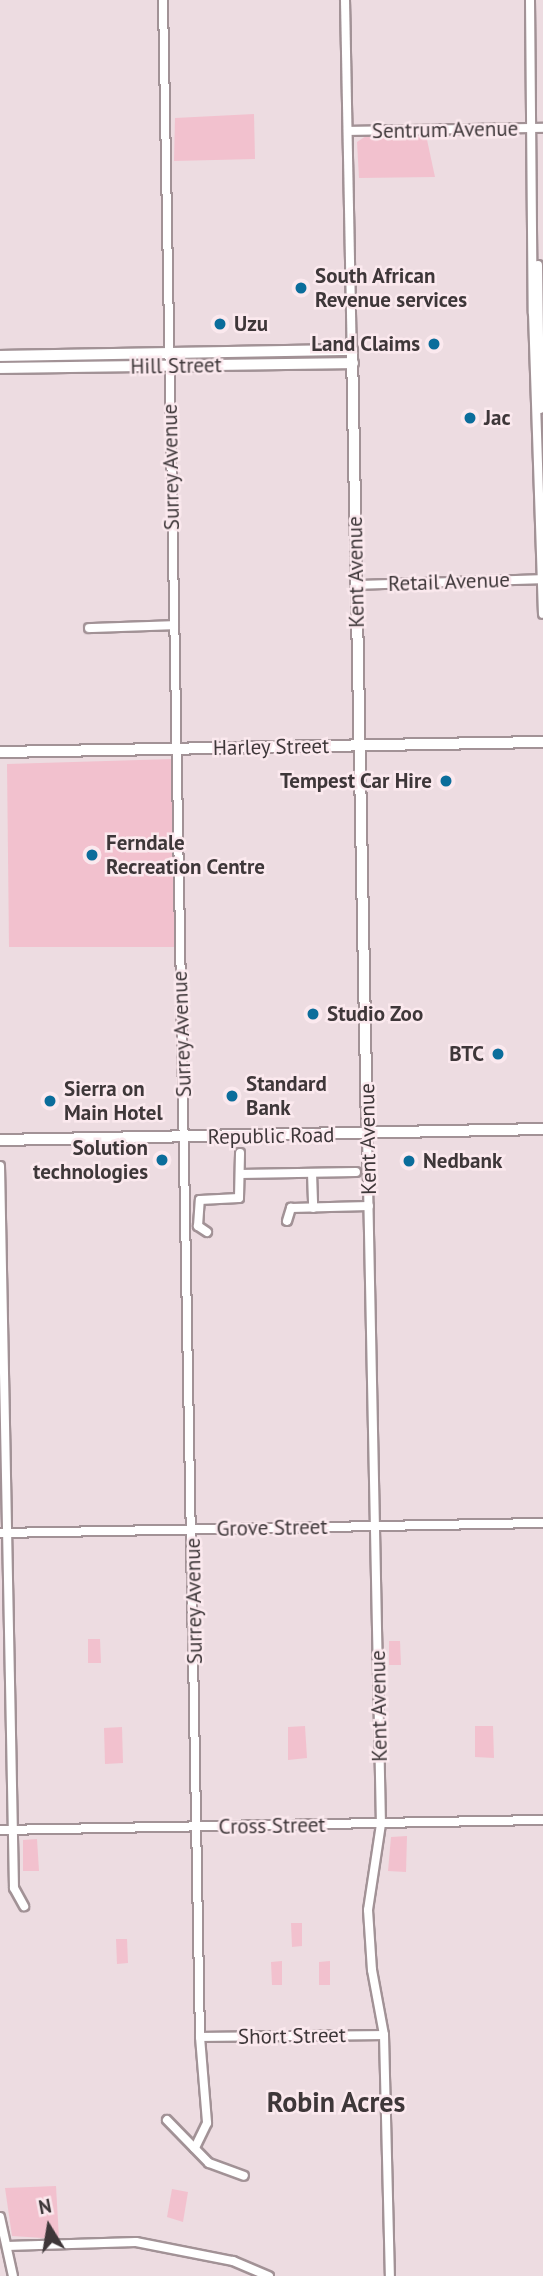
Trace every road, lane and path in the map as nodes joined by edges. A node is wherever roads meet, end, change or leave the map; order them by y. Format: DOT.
graph roads {
  1 [pos="163,0"];
  2 [pos="345,0"];
  3 [pos="530,0"];
  4 [pos="538,128"];
  5 [pos="348,131"];
  6 [pos="352,350"];
  7 [pos="0,356"];
  8 [pos="169,360"];
  9 [pos="353,363"];
  10 [pos="0,368"];
  11 [pos="543,579"];
  12 [pos="356,585"];
  13 [pos="543,614"];
  14 [pos="174,625"];
  15 [pos="89,628"];
  16 [pos="543,742"];
  17 [pos="359,745"];
  18 [pos="176,749"];
  19 [pos="0,752"];
  20 [pos="543,1129"];
  21 [pos="368,1134"];
  22 [pos="185,1139"];
  23 [pos="0,1140"];
  24 [pos="240,1153"];
  25 [pos="0,1166"];
  26 [pos="356,1172"];
  27 [pos="312,1173"];
  28 [pos="240,1174"];
  29 [pos="369,1206"];
  30 [pos="313,1208"];
  31 [pos="287,1221"];
  32 [pos="207,1232"];
  33 [pos="543,1523"];
  34 [pos="375,1526"];
  35 [pos="192,1530"];
  36 [pos="3,1533"];
  37 [pos="543,1820"];
  38 [pos="381,1824"];
  39 [pos="197,1828"];
  40 [pos="0,1830"];
  41 [pos="12,1830"];
  42 [pos="24,1906"];
  43 [pos="384,2035"];
  44 [pos="200,2038"];
  45 [pos="167,2120"];
  46 [pos="195,2148"];
  47 [pos="244,2176"];
  48 [pos="0,2217"];
  49 [pos="8,2246"];
  50 [pos="13,2276"];
  51 [pos="269,2276"];
  52 [pos="390,2276"];
  1 -- 8 [label="street, Surrey Avenue"];
  2 -- 5 [label="street, Kent Avenue"];
  3 -- 4 [label="street"];
  4 -- 5 [label="street, Sentrum Avenue"];
  4 -- 11 [label="street"];
  5 -- 6 [label="street, Kent Avenue"];
  6 -- 8 [label="main road, Hill Street"];
  6 -- 9 [label="main road, Kent Avenue"];
  7 -- 8 [label="main road, Hill Street"];
  8 -- 9 [label="main road, Hill Street"];
  8 -- 10 [label="main road, Hill Street"];
  8 -- 14 [label="street, Surrey Avenue"];
  9 -- 12 [label="main road, Kent Avenue"];
  11 -- 12 [label="street, Retail Avenue"];
  11 -- 13 [label="street"];
  12 -- 17 [label="main road, Kent Avenue"];
  14 -- 15 [label="street"];
  14 -- 18 [label="street, Surrey Avenue"];
  16 -- 17 [label="main road, Harley Street"];
  17 -- 18 [label="main road, Harley Street"];
  17 -- 21 [label="main road, Kent Avenue"];
  18 -- 19 [label="main road, Harley Street"];
  18 -- 22 [label="street, Surrey Avenue"];
  20 -- 21 [label="main road, Republic Road"];
  21 -- 22 [label="main road, Republic Road"];
  21 -- 29 [label="street, Kent Avenue"];
  22 -- 23 [label="main road, Republic Road"];
  22 -- 35 [label="street, Surrey Avenue"];
  24 -- 28 [label="street"];
  25 -- 36 [label="street"];
  26 -- 27 [label="street"];
  27 -- 28 [label="street"];
  27 -- 30 [label="street"];
  28 -- 32 [label="street"];
  29 -- 30 [label="street"];
  29 -- 34 [label="street, Kent Avenue"];
  30 -- 31 [label="street"];
  33 -- 34 [label="street, Grove Street"];
  34 -- 35 [label="street, Grove Street"];
  34 -- 38 [label="street, Kent Avenue"];
  35 -- 36 [label="street, Grove Street"];
  35 -- 39 [label="street, Surrey Avenue"];
  36 -- 41 [label="street"];
  37 -- 38 [label="street, Cross Street"];
  38 -- 39 [label="street, Cross Street"];
  38 -- 43 [label="street, Kent Avenue"];
  39 -- 41 [label="street, Cross Street"];
  39 -- 44 [label="street, Surrey Avenue"];
  40 -- 41 [label="street, Cross Street"];
  41 -- 42 [label="street"];
  43 -- 44 [label="street, Short Street"];
  43 -- 52 [label="street, Kent Avenue"];
  44 -- 46 [label="street, Surrey Avenue"];
  45 -- 46 [label="street"];
  46 -- 47 [label="street"];
  48 -- 49 [label="street"];
  49 -- 50 [label="street"];
  49 -- 51 [label="street"];
}
